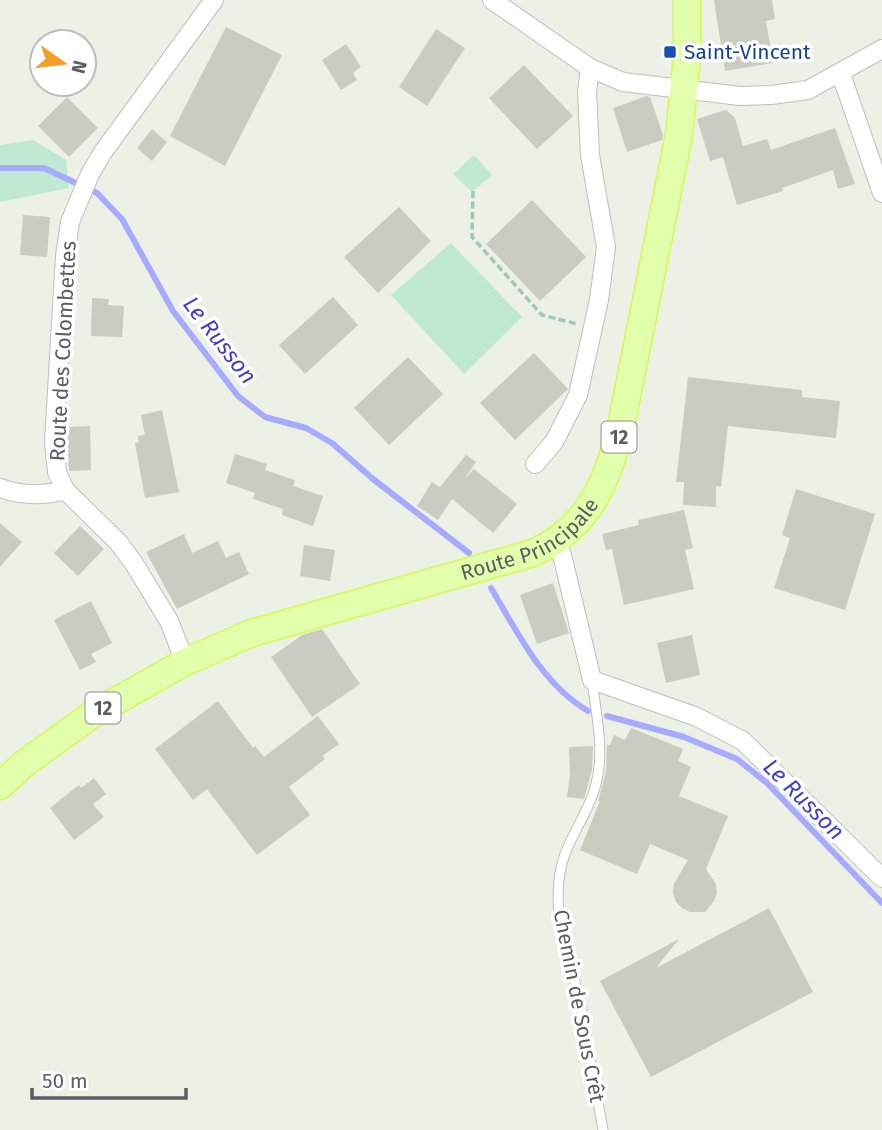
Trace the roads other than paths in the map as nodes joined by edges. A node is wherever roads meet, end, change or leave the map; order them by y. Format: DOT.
graph roads {
  1 [pos="214,0"];
  2 [pos="492,0"];
  3 [pos="687,0"];
  4 [pos="882,49"];
  5 [pos="590,68"];
  6 [pos="841,74"];
  7 [pos="685,89"];
  8 [pos="882,192"];
  9 [pos="535,464"];
  10 [pos="0,488"];
  11 [pos="65,490"];
  12 [pos="556,542"];
  13 [pos="185,662"];
  14 [pos="592,680"];
  15 [pos="0,786"];
  16 [pos="882,878"];
  17 [pos="603,1130"];
  1 -- 11 [label="street, Route des Colombettes"];
  2 -- 5 [label="street"];
  3 -- 7 [label="main road, Route Principale / 12"];
  4 -- 6 [label="street"];
  5 -- 7 [label="street"];
  5 -- 9 [label="street"];
  6 -- 7 [label="street"];
  6 -- 8 [label="street"];
  7 -- 12 [label="main road, Route Principale / 12"];
  10 -- 11 [label="street"];
  11 -- 13 [label="street, Route des Colombettes"];
  12 -- 13 [label="main road, Route Principale / 12"];
  12 -- 14 [label="street"];
  13 -- 15 [label="main road, Route Principale / 12"];
  14 -- 16 [label="street"];
  14 -- 17 [label="lane, Chemin de Sous Crêt"];
}
